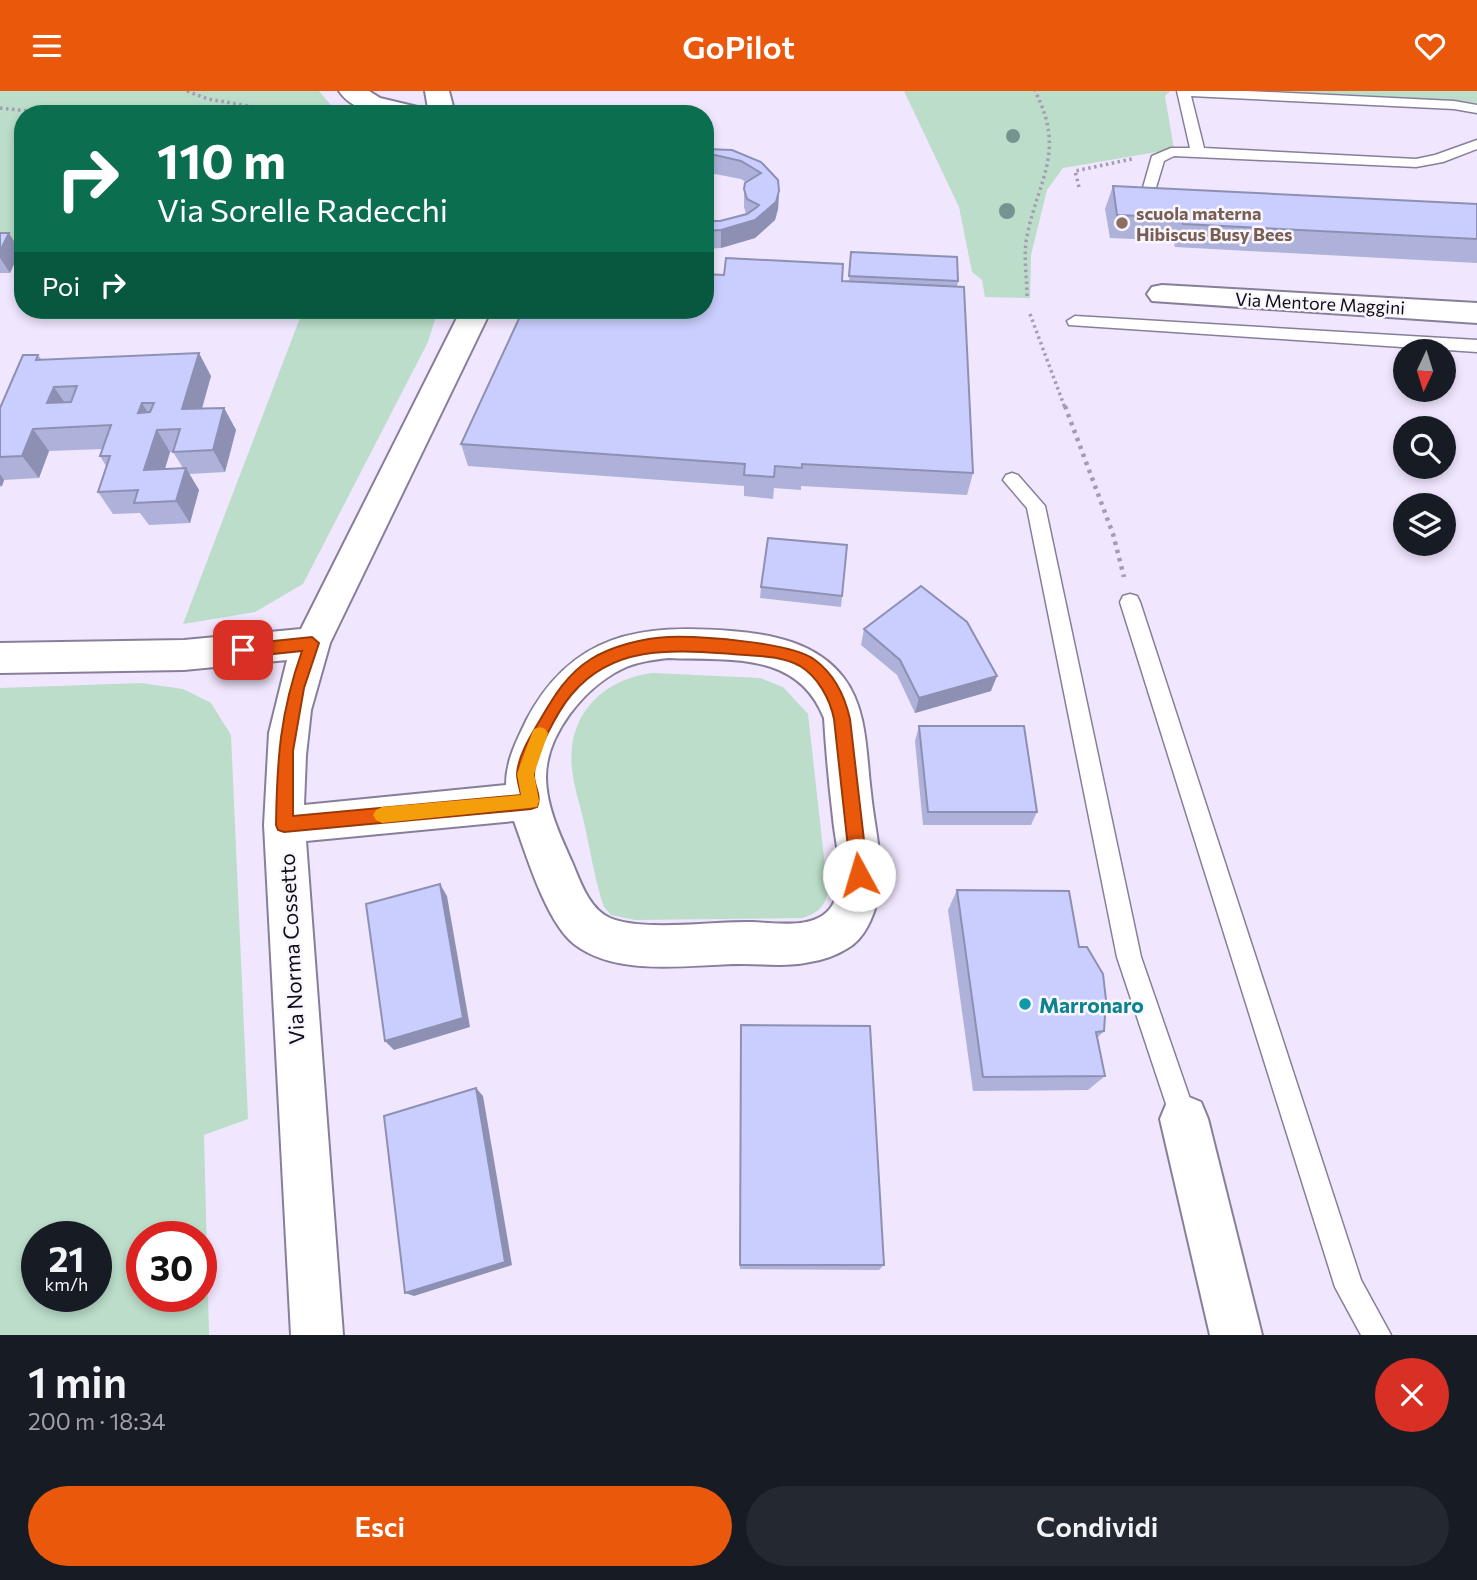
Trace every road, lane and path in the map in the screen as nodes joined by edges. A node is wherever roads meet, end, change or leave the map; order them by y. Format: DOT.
graph roads {
  1 [pos="187,91"];
  2 [pos="351,91"];
  3 [pos="1035,91"];
  4 [pos="243,105"];
  5 [pos="379,105"];
  6 [pos="1477,109"];
  7 [pos="1477,144"];
  8 [pos="1198,152"];
  9 [pos="1157,159"];
  10 [pos="1079,187"];
  11 [pos="1149,191"];
  12 [pos="1162,294"];
  13 [pos="1027,296"];
  14 [pos="1477,313"];
  15 [pos="1030,314"];
  16 [pos="472,319"];
  17 [pos="1075,321"];
  18 [pos="1477,346"];
  19 [pos="1012,480"];
  20 [pos="1130,602"];
  21 [pos="312,643"];
  22 [pos="0,658"];
  23 [pos="531,801"];
  24 [pos="284,825"];
  25 [pos="1184,1119"];
  26 [pos="317,1335"];
  27 [pos="1236,1335"];
  28 [pos="1377,1335"];
  1 -- 4 [label="path"];
  2 -- 5 [label="street"];
  3 -- 13 [label="path"];
  6 -- 8 [label="lane"];
  7 -- 8 [label="lane"];
  8 -- 9 [label="lane"];
  9 -- 10 [label="path"];
  9 -- 11 [label="lane"];
  12 -- 14 [label="street, Via Mentore Maggini"];
  15 -- 20 [label="path"];
  16 -- 21 [label="street, Via Norma Cossetto"];
  17 -- 18 [label="lane"];
  19 -- 25 [label="lane"];
  20 -- 28 [label="lane"];
  21 -- 22 [label="street"];
  21 -- 24 [label="street, Via Norma Cossetto"];
  23 -- 23 [label="street"];
  23 -- 24 [label="street"];
  24 -- 26 [label="street, Via Norma Cossetto"];
  25 -- 27 [label="street"];
}
